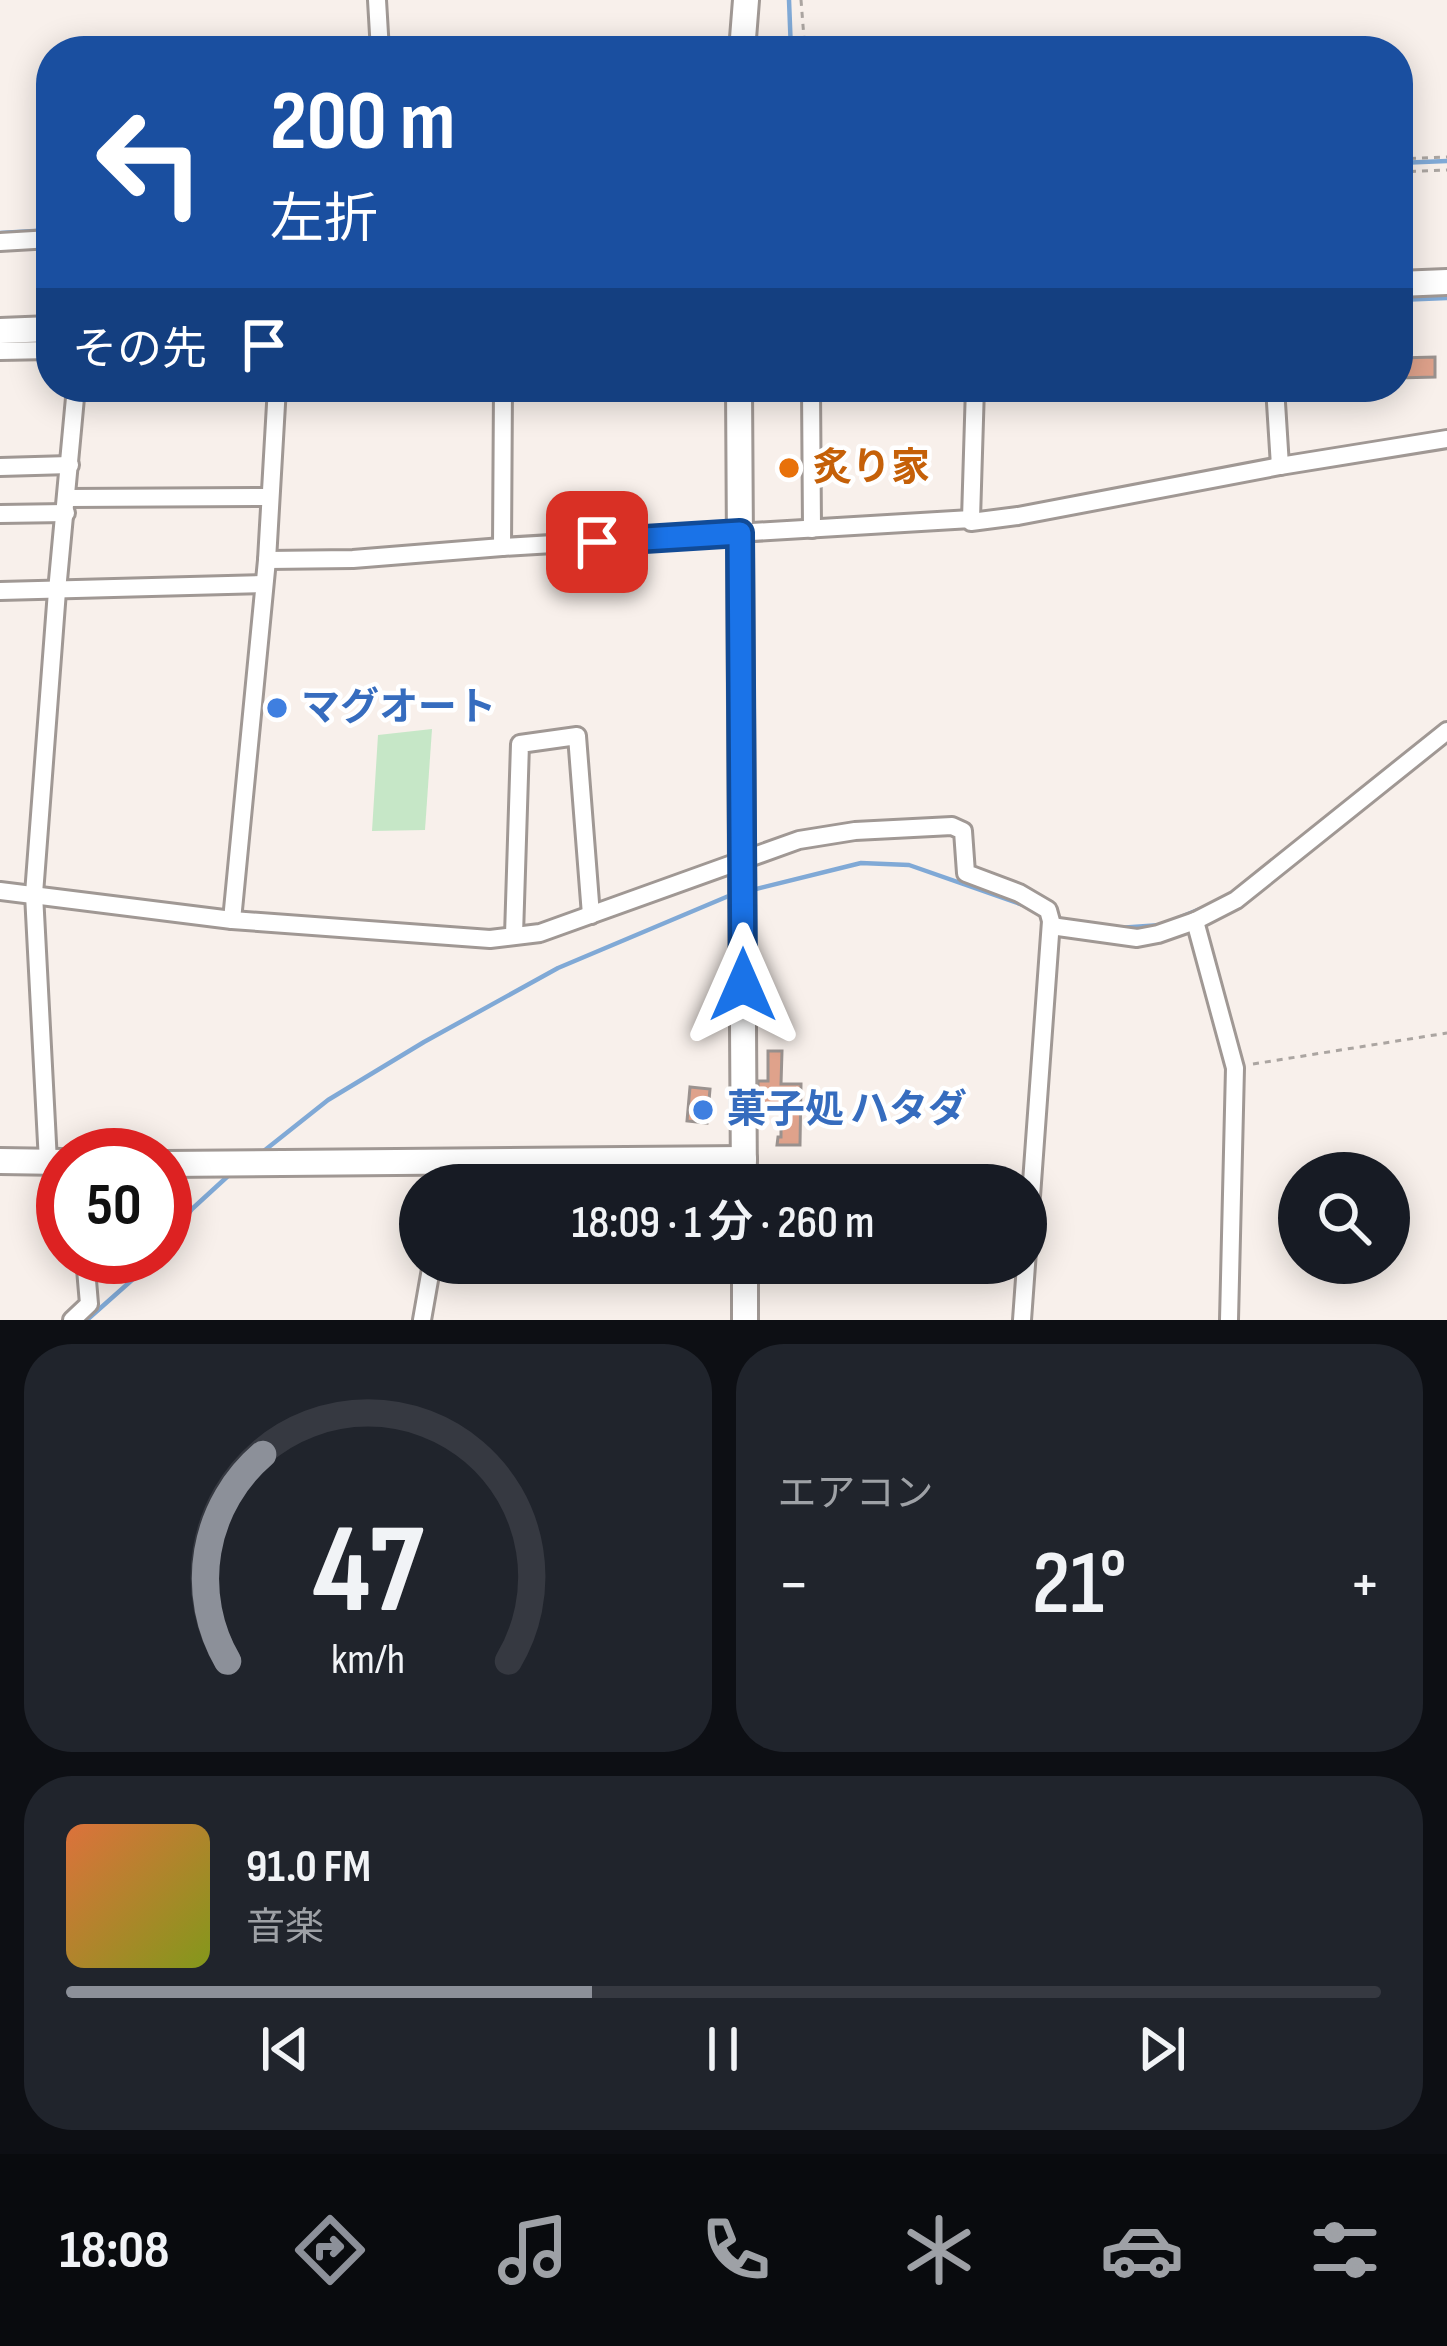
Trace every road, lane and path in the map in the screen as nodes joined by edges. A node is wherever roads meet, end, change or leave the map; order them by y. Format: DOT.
graph roads {
  1 [pos="377,0"];
  2 [pos="746,0"];
  3 [pos="801,0"];
  4 [pos="379,36"];
  5 [pos="743,36"];
  6 [pos="804,36"];
  7 [pos="1447,157"];
  8 [pos="1413,159"];
  9 [pos="1447,170"];
  10 [pos="1413,171"];
  11 [pos="36,240"];
  12 [pos="0,242"];
  13 [pos="1447,282"];
  14 [pos="1413,283"];
  15 [pos="36,330"];
  16 [pos="0,331"];
  17 [pos="36,351"];
  18 [pos="0,352"];
  19 [pos="75,402"];
  20 [pos="276,402"];
  21 [pos="503,402"];
  22 [pos="739,402"];
  23 [pos="811,402"];
  24 [pos="975,402"];
  25 [pos="1276,402"];
  26 [pos="1447,440"];
  27 [pos="70,465"];
  28 [pos="1280,466"];
  29 [pos="0,467"];
  30 [pos="270,497"];
  31 [pos="66,506"];
  32 [pos="0,514"];
  33 [pos="971,520"];
  34 [pos="812,530"];
  35 [pos="740,533"];
  36 [pos="502,547"];
  37 [pos="267,560"];
  38 [pos="263,584"];
  39 [pos="57,590"];
  40 [pos="0,591"];
  41 [pos="1447,731"];
  42 [pos="742,858"];
  43 [pos="0,891"];
  44 [pos="34,894"];
  45 [pos="591,915"];
  46 [pos="232,920"];
  47 [pos="1050,920"];
  48 [pos="1195,921"];
  49 [pos="514,935"];
  50 [pos="1447,1033"];
  51 [pos="1234,1067"];
  52 [pos="53,1128"];
  53 [pos="0,1161"];
  54 [pos="36,1162"];
  55 [pos="744,1164"];
  56 [pos="192,1165"];
  57 [pos="399,1172"];
  58 [pos="87,1284"];
  59 [pos="428,1284"];
  60 [pos="745,1284"];
  61 [pos="72,1320"];
  62 [pos="422,1320"];
  63 [pos="745,1320"];
  64 [pos="1022,1320"];
  65 [pos="1229,1320"];
  1 -- 4 [label="street"];
  2 -- 5 [label="main road"];
  3 -- 6 [label="path"];
  7 -- 8 [label="path"];
  9 -- 10 [label="path"];
  11 -- 12 [label="street"];
  13 -- 14 [label="main road"];
  15 -- 16 [label="main road"];
  17 -- 18 [label="street"];
  19 -- 27 [label="street"];
  20 -- 30 [label="street"];
  21 -- 36 [label="street"];
  22 -- 35 [label="main road"];
  23 -- 34 [label="street"];
  24 -- 33 [label="street"];
  25 -- 28 [label="street"];
  26 -- 28 [label="street"];
  27 -- 29 [label="street"];
  27 -- 31 [label="street"];
  28 -- 33 [label="street"];
  30 -- 31 [label="street"];
  30 -- 37 [label="street"];
  31 -- 32 [label="street"];
  31 -- 39 [label="street"];
  33 -- 34 [label="street"];
  34 -- 35 [label="street"];
  35 -- 36 [label="street"];
  35 -- 42 [label="main road"];
  36 -- 37 [label="street"];
  37 -- 38 [label="street"];
  38 -- 39 [label="street"];
  38 -- 46 [label="street"];
  39 -- 40 [label="street"];
  39 -- 44 [label="street"];
  41 -- 48 [label="street"];
  42 -- 45 [label="street"];
  42 -- 47 [label="street"];
  42 -- 55 [label="main road"];
  43 -- 44 [label="street"];
  44 -- 46 [label="street"];
  44 -- 52 [label="street"];
  45 -- 49 [label="street"];
  45 -- 49 [label="street"];
  46 -- 49 [label="street"];
  47 -- 48 [label="street"];
  47 -- 64 [label="street"];
  48 -- 51 [label="street"];
  50 -- 51 [label="path"];
  51 -- 65 [label="street"];
  53 -- 54 [label="main road"];
  56 -- 57 [label="main road"];
  58 -- 61 [label="street"];
  59 -- 62 [label="street"];
  60 -- 63 [label="main road"];
}
